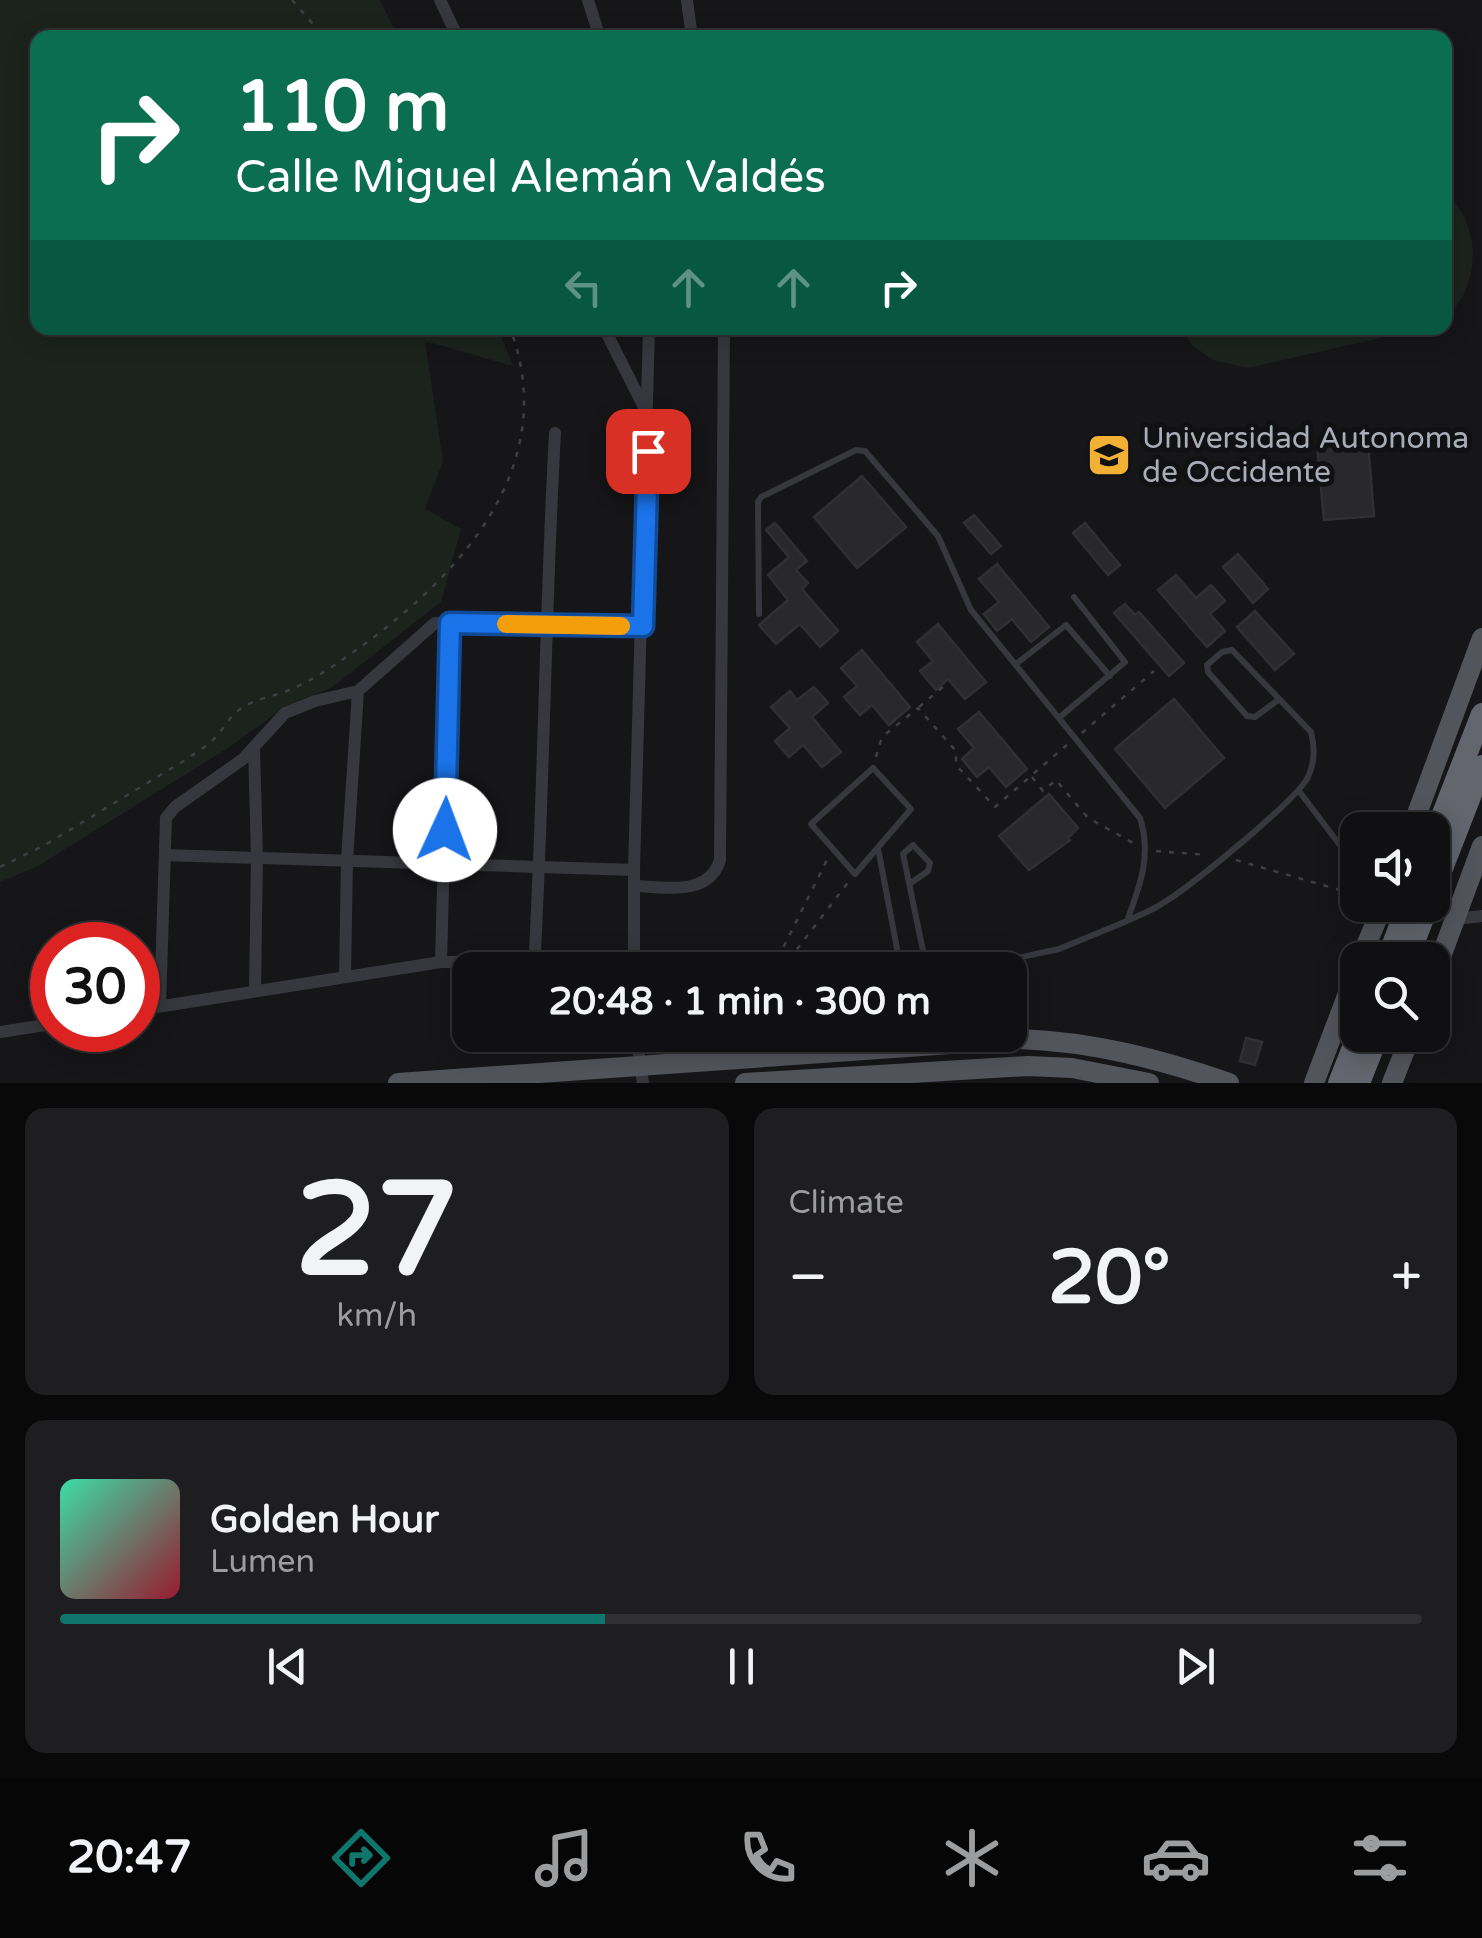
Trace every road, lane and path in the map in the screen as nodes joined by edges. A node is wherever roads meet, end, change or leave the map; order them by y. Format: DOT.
graph roads {
  1 [pos="292,0"];
  2 [pos="440,0"];
  3 [pos="588,0"];
  4 [pos="687,0"];
  5 [pos="318,30"];
  6 [pos="454,30"];
  7 [pos="597,30"];
  8 [pos="691,30"];
  9 [pos="513,335"];
  10 [pos="608,335"];
  11 [pos="649,335"];
  12 [pos="724,335"];
  13 [pos="648,416"];
  14 [pos="555,433"];
  15 [pos="1074,597"];
  16 [pos="760,614"];
  17 [pos="450,623"];
  18 [pos="544,626"];
  19 [pos="643,626"];
  20 [pos="1482,638"];
  21 [pos="1016,664"];
  22 [pos="1154,671"];
  23 [pos="1110,676"];
  24 [pos="944,686"];
  25 [pos="358,691"];
  26 [pos="1278,700"];
  27 [pos="918,708"];
  28 [pos="1482,714"];
  29 [pos="1060,718"];
  30 [pos="1077,737"];
  31 [pos="254,748"];
  32 [pos="1482,766"];
  33 [pos="873,768"];
  34 [pos="1031,776"];
  35 [pos="1299,791"];
  36 [pos="1417,812"];
  37 [pos="1444,812"];
  38 [pos="1340,845"];
  39 [pos="878,847"];
  40 [pos="1450,848"];
  41 [pos="1482,848"];
  42 [pos="832,850"];
  43 [pos="1146,850"];
  44 [pos="165,855"];
  45 [pos="1223,856"];
  46 [pos="257,858"];
  47 [pos="347,861"];
  48 [pos="444,864"];
  49 [pos="0,867"];
  50 [pos="540,867"];
  51 [pos="634,870"];
  52 [pos="855,874"];
  53 [pos="910,883"];
  54 [pos="634,886"];
  55 [pos="1340,890"];
  56 [pos="1482,916"];
  57 [pos="1457,919"];
  58 [pos="1128,921"];
  59 [pos="1448,942"];
  60 [pos="535,952"];
  61 [pos="634,952"];
  62 [pos="781,952"];
  63 [pos="794,952"];
  64 [pos="898,952"];
  65 [pos="923,952"];
  66 [pos="1027,956"];
  67 [pos="441,962"];
  68 [pos="452,962"];
  69 [pos="345,975"];
  70 [pos="255,990"];
  71 [pos="160,1006"];
  72 [pos="1340,1019"];
  73 [pos="30,1027"];
  74 [pos="0,1032"];
  75 [pos="1356,1052"];
  76 [pos="1367,1052"];
  77 [pos="1404,1052"];
  78 [pos="641,1074"];
  79 [pos="1320,1077"];
  80 [pos="1352,1077"];
  81 [pos="398,1083"];
  82 [pos="745,1083"];
  83 [pos="1149,1083"];
  84 [pos="1229,1083"];
  85 [pos="1392,1083"];
  1 -- 5 [label="path"];
  2 -- 6 [label="street"];
  3 -- 7 [label="street"];
  4 -- 8 [label="street"];
  9 -- 49 [label="path"];
  10 -- 13 [label="street"];
  11 -- 13 [label="street"];
  12 -- 54 [label="street"];
  13 -- 19 [label="street"];
  14 -- 18 [label="street"];
  15 -- 23 [label="lane"];
  16 -- 21 [label="lane"];
  17 -- 18 [label="street"];
  17 -- 25 [label="street"];
  17 -- 48 [label="street"];
  18 -- 19 [label="street"];
  18 -- 50 [label="street"];
  19 -- 51 [label="street"];
  20 -- 36 [label="main road"];
  21 -- 23 [label="lane"];
  21 -- 29 [label="lane"];
  22 -- 30 [label="path"];
  23 -- 29 [label="lane"];
  24 -- 27 [label="path"];
  25 -- 31 [label="street"];
  25 -- 47 [label="street"];
  26 -- 26 [label="lane"];
  26 -- 35 [label="lane"];
  27 -- 33 [label="path"];
  27 -- 34 [label="path"];
  28 -- 37 [label="highway"];
  29 -- 30 [label="lane"];
  30 -- 34 [label="path"];
  30 -- 43 [label="lane"];
  31 -- 44 [label="street"];
  31 -- 46 [label="street"];
  32 -- 40 [label="highway"];
  33 -- 39 [label="lane"];
  33 -- 42 [label="lane"];
  34 -- 43 [label="path"];
  35 -- 38 [label="lane"];
  35 -- 45 [label="lane"];
  39 -- 52 [label="lane"];
  39 -- 64 [label="lane"];
  41 -- 57 [label="main road"];
  42 -- 52 [label="lane"];
  42 -- 62 [label="path"];
  43 -- 45 [label="path"];
  43 -- 58 [label="lane"];
  44 -- 46 [label="street"];
  44 -- 71 [label="street"];
  45 -- 55 [label="path"];
  45 -- 58 [label="lane"];
  46 -- 47 [label="street"];
  46 -- 70 [label="street"];
  47 -- 48 [label="street"];
  47 -- 69 [label="street"];
  48 -- 50 [label="street"];
  48 -- 67 [label="street"];
  50 -- 51 [label="street"];
  50 -- 60 [label="street"];
  51 -- 54 [label="street"];
  52 -- 63 [label="path"];
  53 -- 53 [label="lane"];
  53 -- 65 [label="lane"];
  54 -- 61 [label="street"];
  56 -- 57 [label="street"];
  57 -- 59 [label="main road"];
  58 -- 66 [label="lane"];
  67 -- 68 [label="street"];
  67 -- 69 [label="street"];
  69 -- 70 [label="street"];
  70 -- 71 [label="street"];
  72 -- 79 [label="main road"];
  73 -- 74 [label="street"];
  75 -- 80 [label="highway"];
  76 -- 80 [label="highway"];
  77 -- 85 [label="main road"];
  78 -- 81 [label="main road"];
  78 -- 84 [label="main road"];
  82 -- 83 [label="main road"];
}
